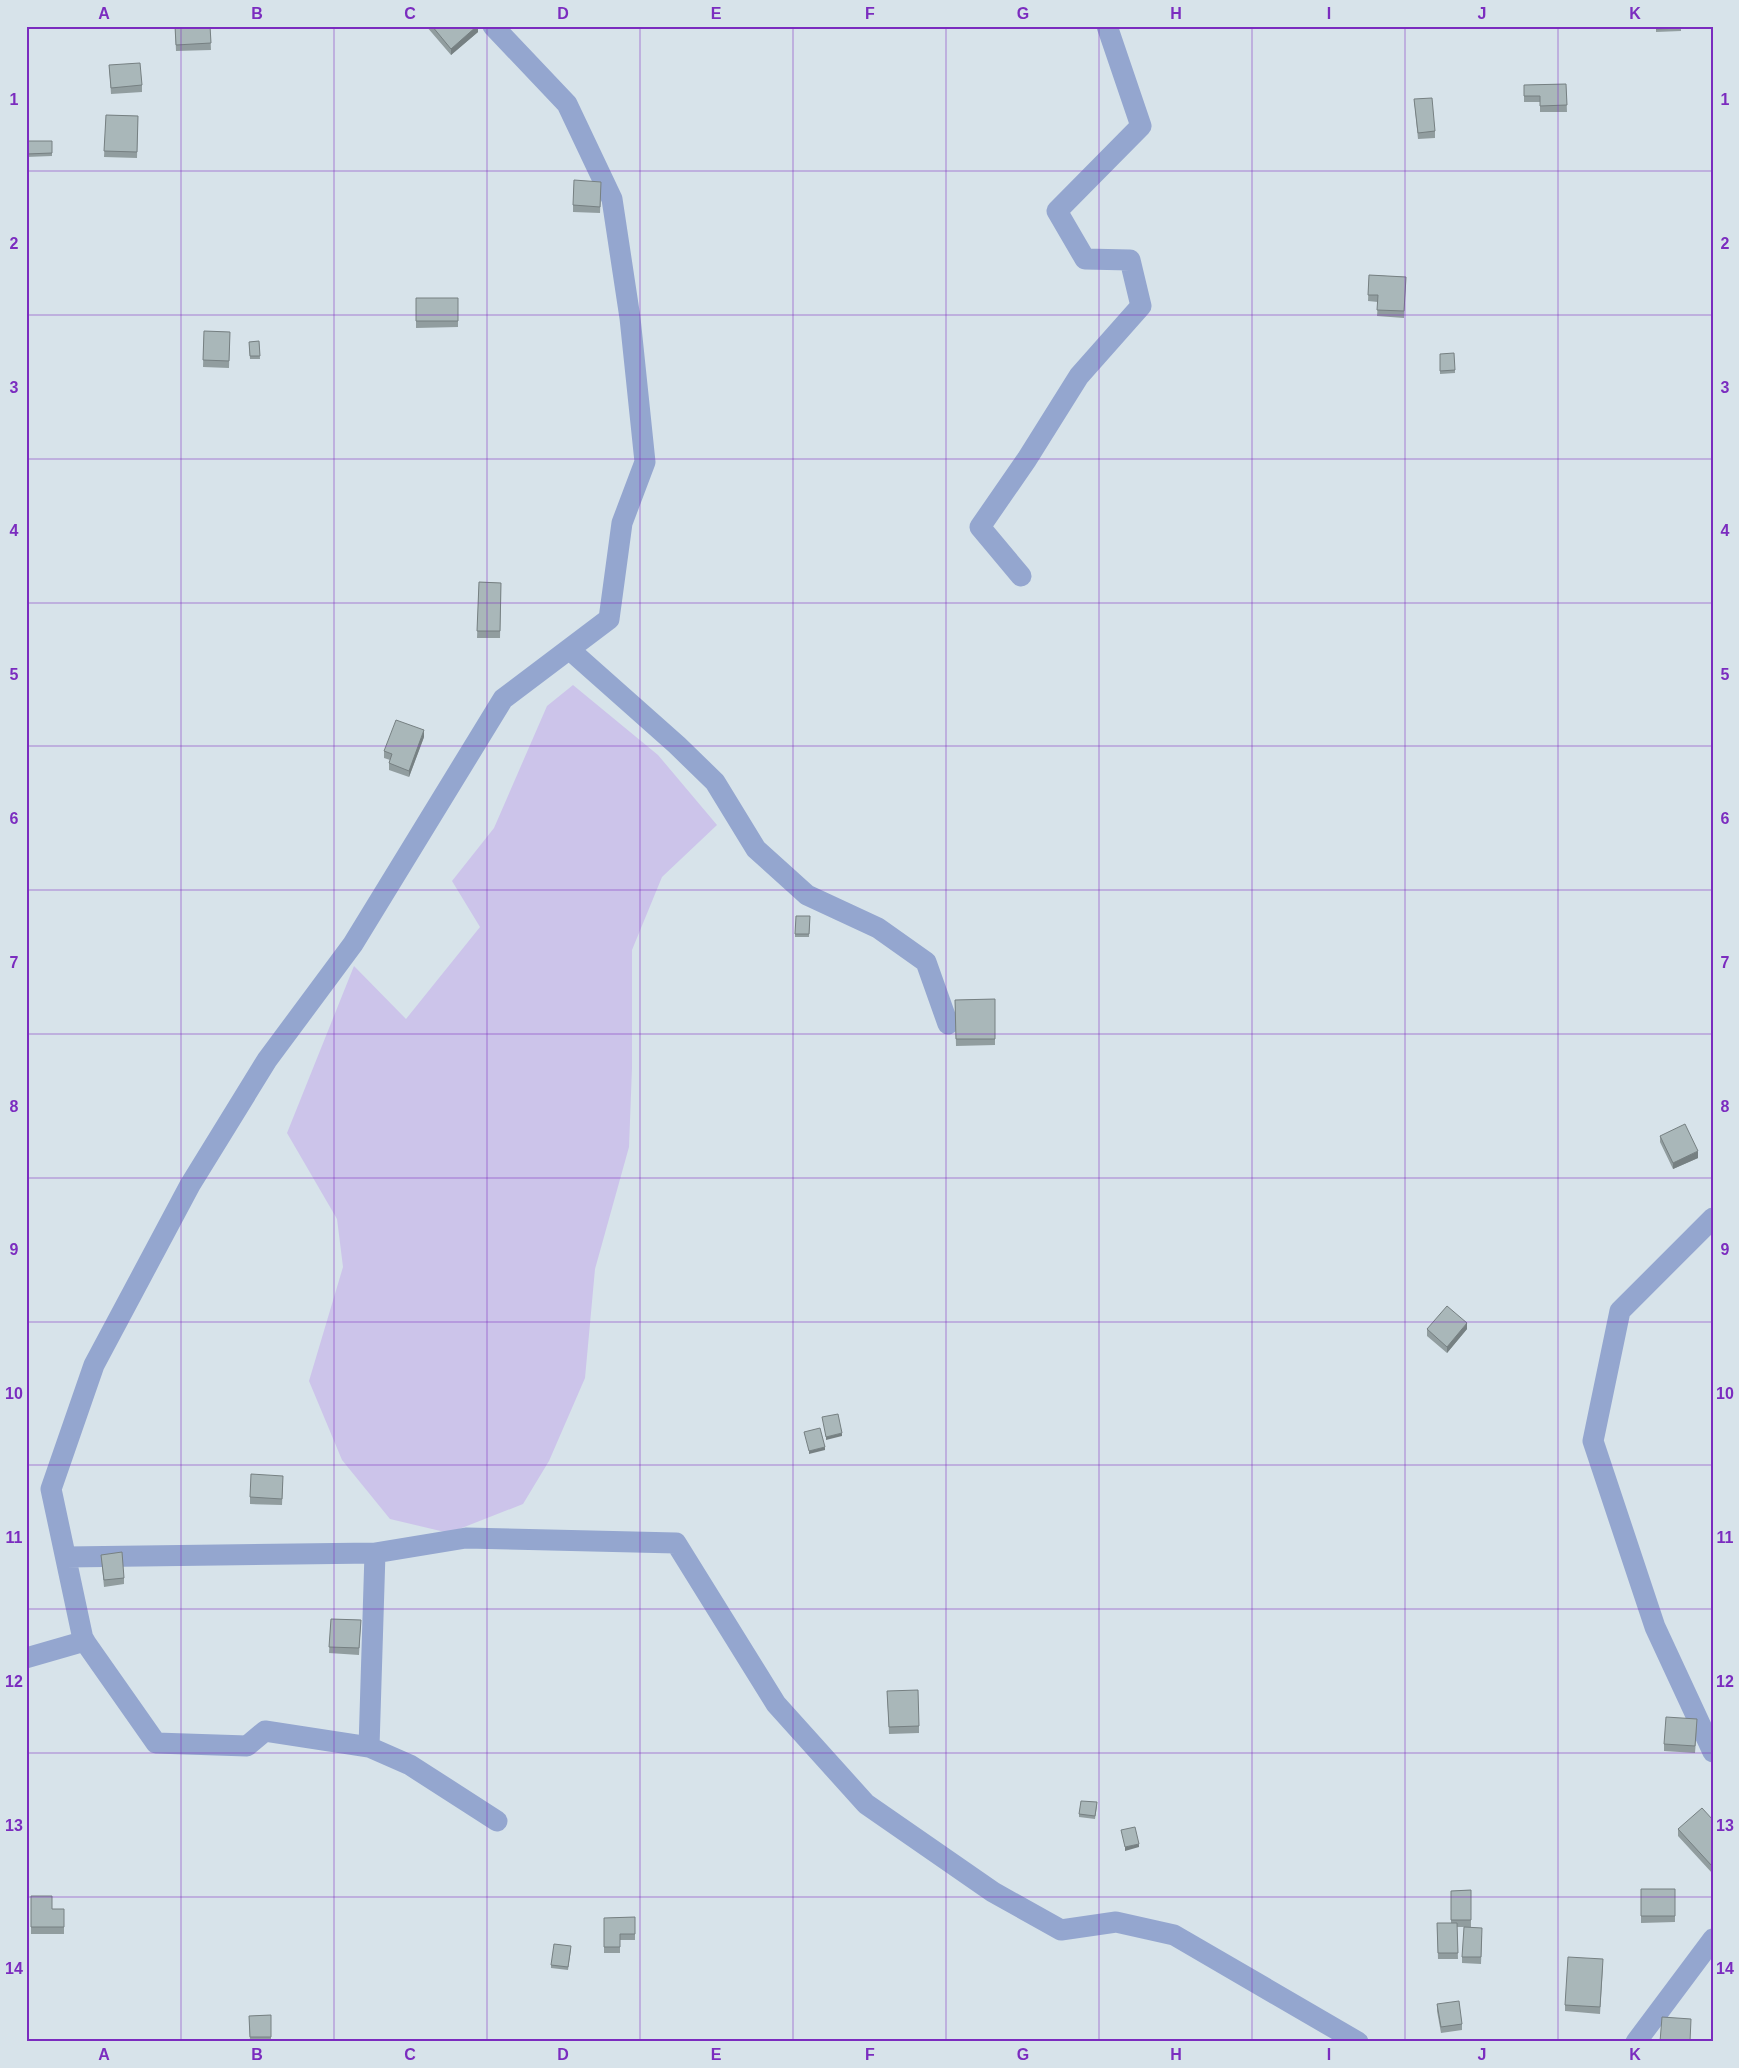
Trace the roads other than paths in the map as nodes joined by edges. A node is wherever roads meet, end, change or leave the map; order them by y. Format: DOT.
graph roads {
  1 [pos="493,26"];
  2 [pos="1107,26"];
  3 [pos="1021,576"];
  4 [pos="570,650"];
  5 [pos="948,1024"];
  6 [pos="1713,1218"];
  7 [pos="375,1553"];
  8 [pos="66,1557"];
  9 [pos="85,1642"];
  10 [pos="26,1658"];
  11 [pos="368,1747"];
  12 [pos="1713,1752"];
  13 [pos="496,1821"];
  14 [pos="1713,1939"];
  15 [pos="1358,2042"];
  16 [pos="1636,2042"];
  1 -- 4 [label="street"];
  2 -- 3 [label="street"];
  4 -- 5 [label="street"];
  4 -- 8 [label="street"];
  6 -- 12 [label="street"];
  7 -- 8 [label="street"];
  7 -- 11 [label="street"];
  7 -- 15 [label="street"];
  8 -- 9 [label="street"];
  9 -- 10 [label="street"];
  9 -- 11 [label="street"];
  11 -- 13 [label="street"];
  14 -- 16 [label="street"];
}
